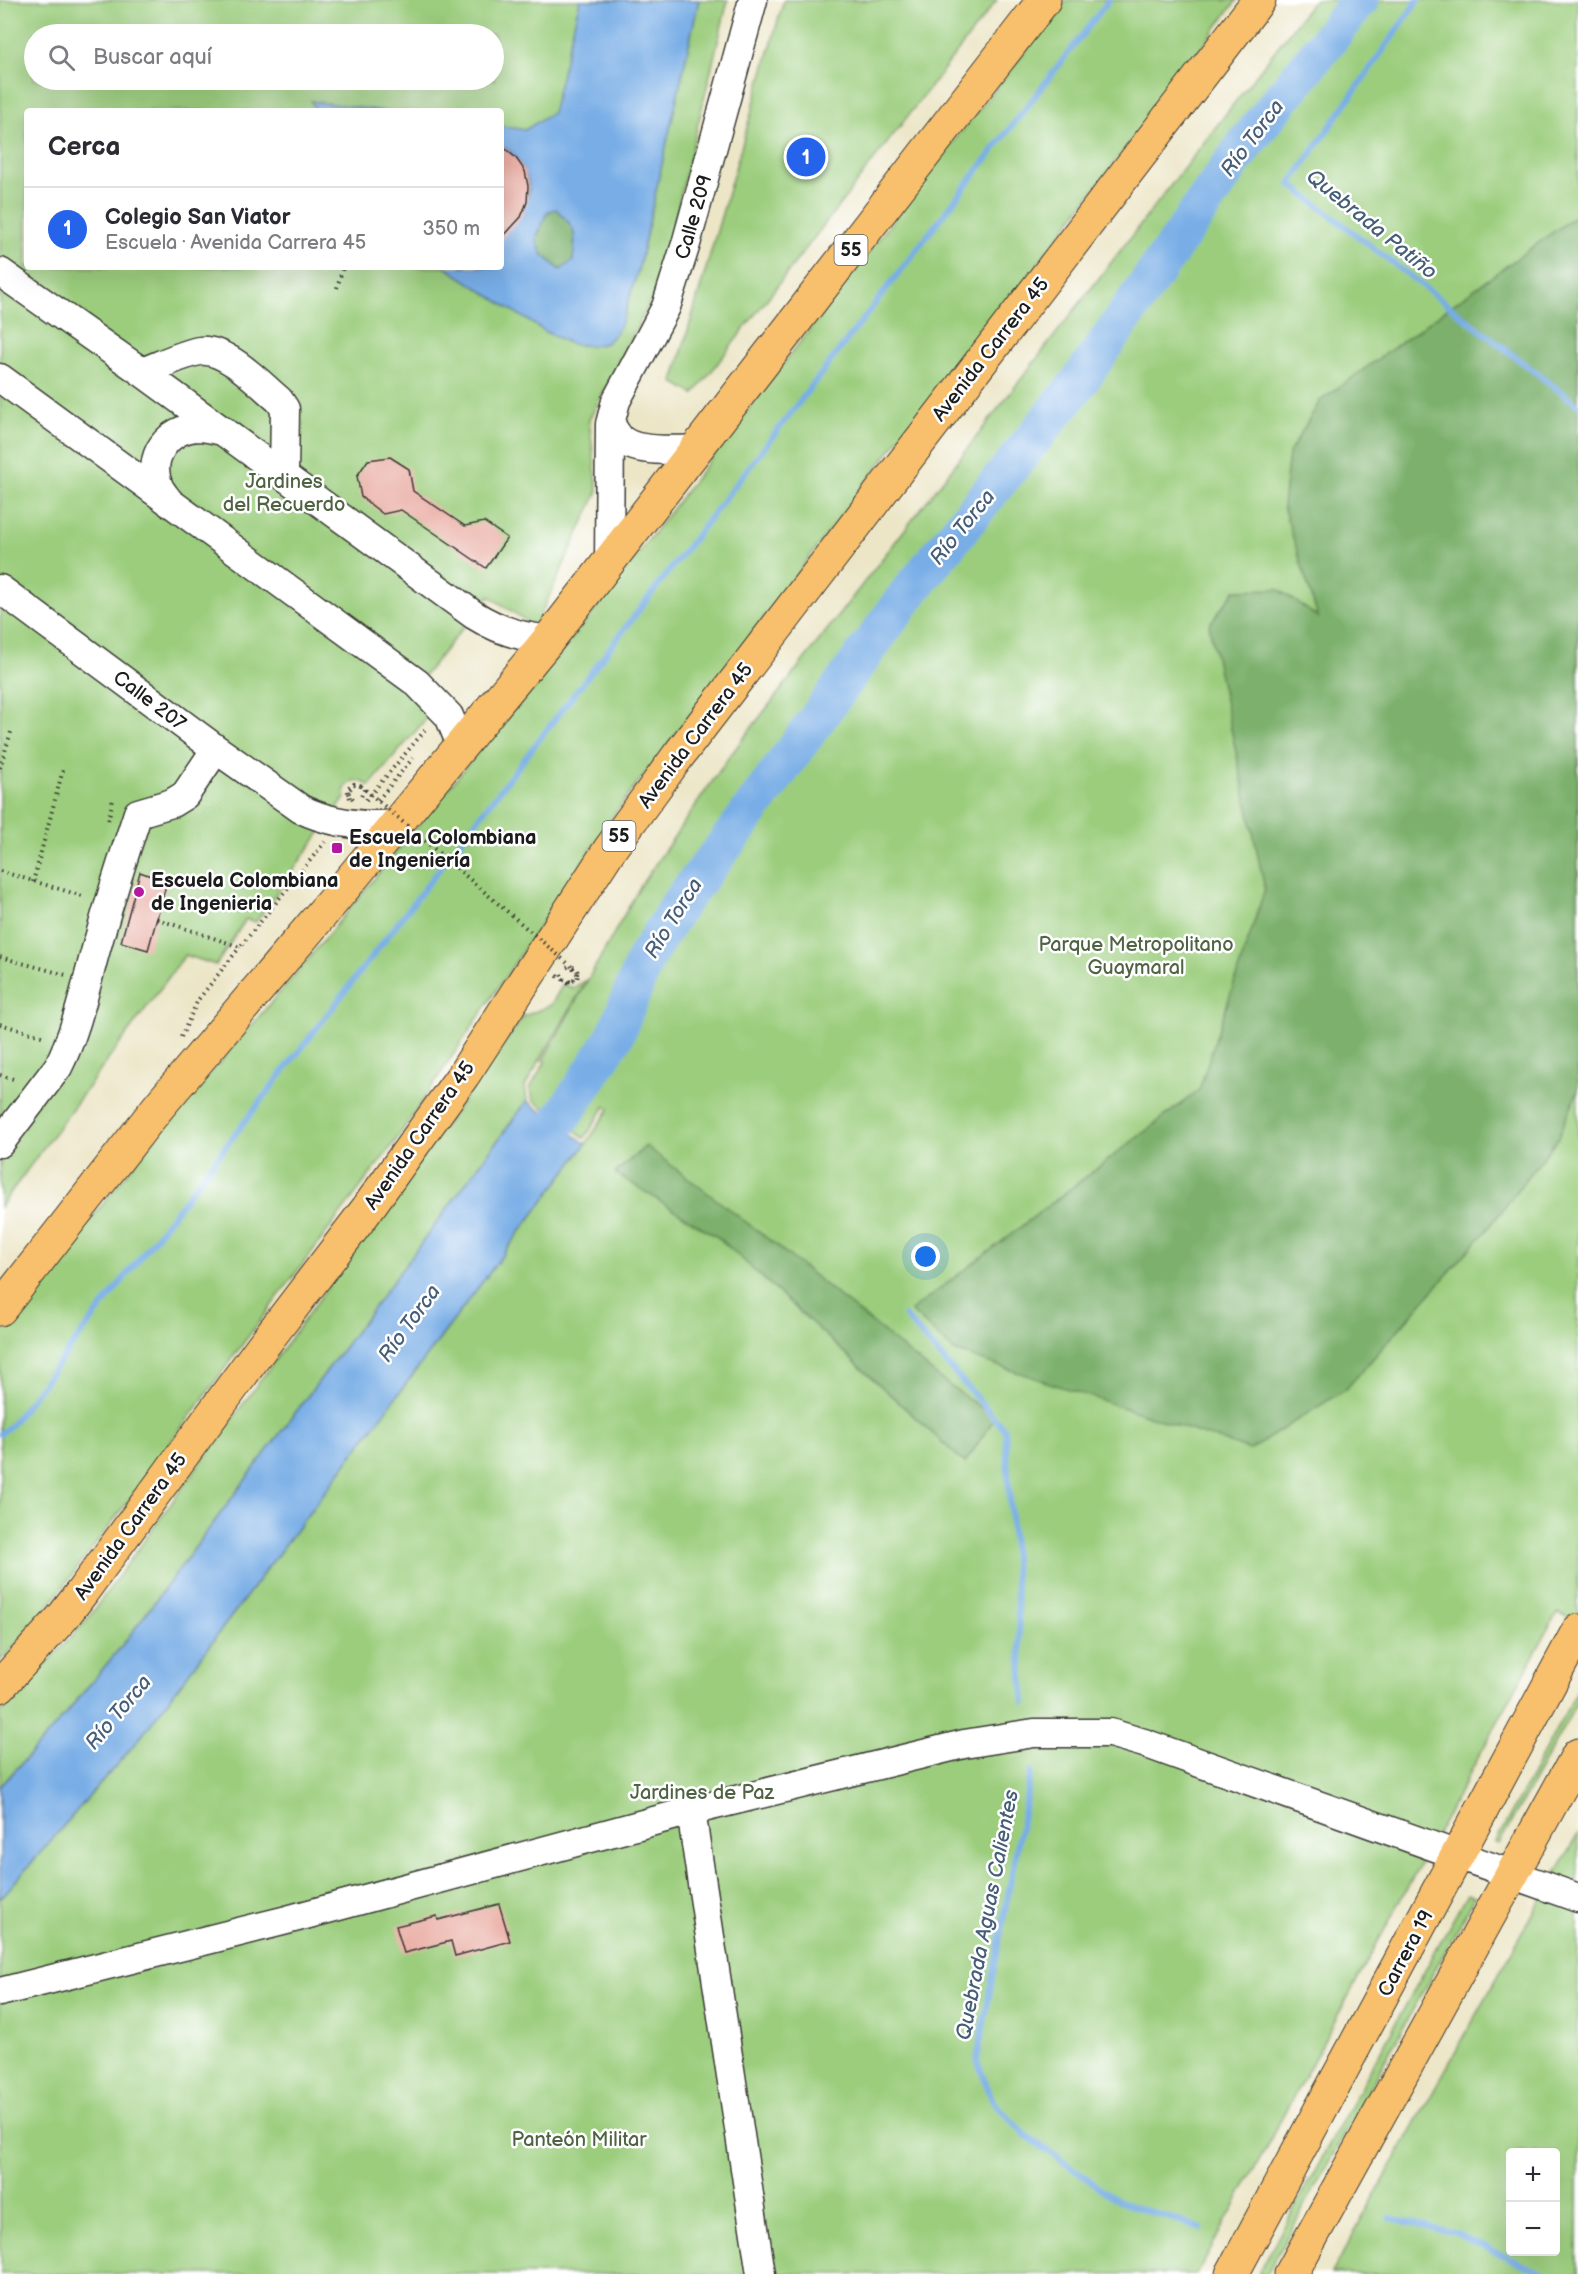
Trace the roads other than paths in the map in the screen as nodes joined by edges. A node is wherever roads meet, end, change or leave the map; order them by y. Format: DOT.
graph roads {
  1 [pos="753,0"];
  2 [pos="1044,0"];
  3 [pos="1259,0"];
  4 [pos="0,272"];
  5 [pos="0,378"];
  6 [pos="152,380"];
  7 [pos="610,424"];
  8 [pos="223,431"];
  9 [pos="697,449"];
  10 [pos="106,457"];
  11 [pos="284,475"];
  12 [pos="170,504"];
  13 [pos="609,563"];
  14 [pos="0,589"];
  15 [pos="549,639"];
  16 [pos="461,745"];
  17 [pos="216,749"];
  18 [pos="396,824"];
  19 [pos="0,1143"];
  20 [pos="0,1309"];
  21 [pos="1578,1631"];
  22 [pos="0,1686"];
  23 [pos="1578,1755"];
  24 [pos="691,1811"];
  25 [pos="1458,1854"];
  26 [pos="1512,1874"];
  27 [pos="1578,1898"];
  28 [pos="0,1992"];
  29 [pos="761,2274"];
  30 [pos="1232,2274"];
  31 [pos="1292,2274"];
  1 -- 7 [label="street, Calle 209"];
  2 -- 9 [label="main road, 55"];
  3 -- 22 [label="main road, Avenida Carrera 45 / 55"];
  4 -- 6 [label="street"];
  5 -- 10 [label="street"];
  6 -- 8 [label="street"];
  6 -- 10 [label="street"];
  6 -- 11 [label="street"];
  7 -- 9 [label="street"];
  7 -- 13 [label="street, Calle 209"];
  8 -- 11 [label="street"];
  8 -- 12 [label="street"];
  9 -- 13 [label="main road, 55"];
  10 -- 12 [label="street"];
  11 -- 15 [label="street"];
  12 -- 16 [label="street"];
  13 -- 15 [label="main road, 55"];
  14 -- 17 [label="street, Calle 207"];
  15 -- 16 [label="main road, 55"];
  16 -- 18 [label="main road, 55"];
  17 -- 18 [label="street, Calle 207"];
  17 -- 19 [label="street"];
  18 -- 20 [label="main road, 55"];
  21 -- 25 [label="main road, Carrera 19"];
  23 -- 26 [label="main road"];
  24 -- 25 [label="street"];
  24 -- 28 [label="street"];
  24 -- 29 [label="street"];
  25 -- 26 [label="street"];
  25 -- 30 [label="main road, Carrera 19"];
  26 -- 27 [label="street"];
  26 -- 31 [label="main road"];
}
